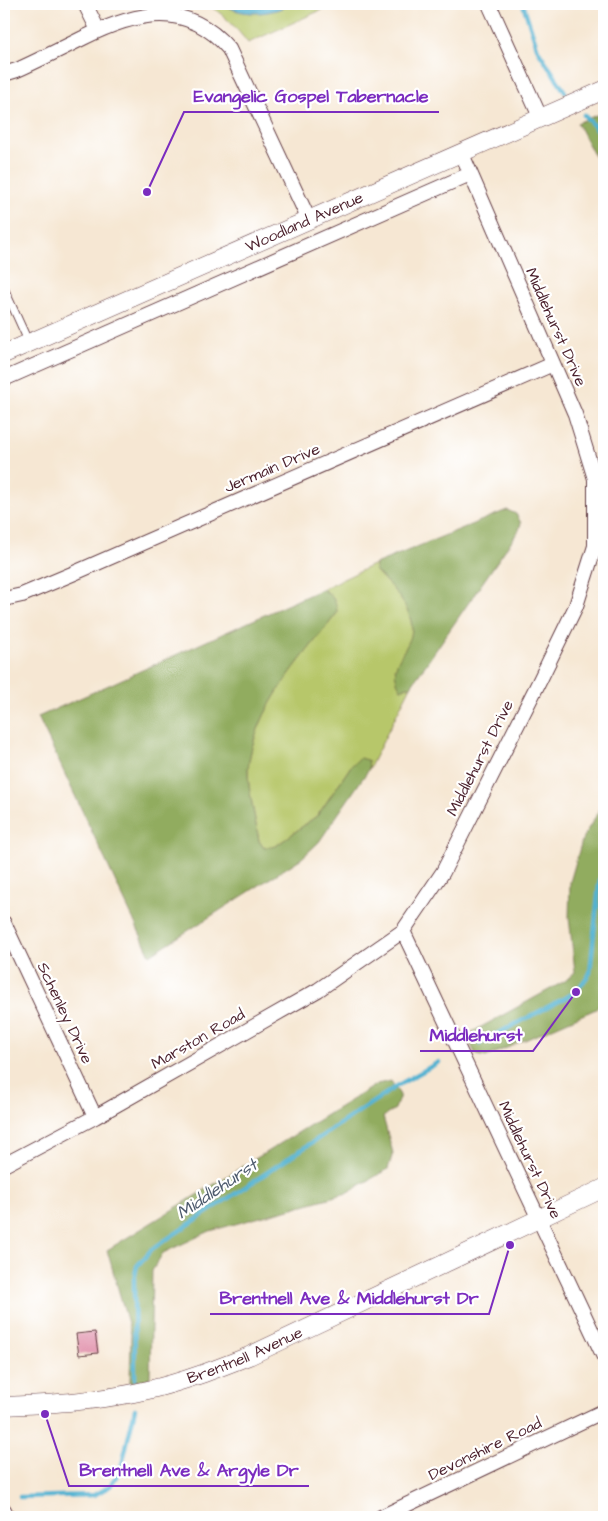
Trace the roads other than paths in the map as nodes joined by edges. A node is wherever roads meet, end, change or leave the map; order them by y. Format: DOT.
graph roads {
  1 [pos="85,4"];
  2 [pos="489,4"];
  3 [pos="98,30"];
  4 [pos="4,74"];
  5 [pos="604,90"];
  6 [pos="541,119"];
  7 [pos="462,154"];
  8 [pos="470,174"];
  9 [pos="309,220"];
  10 [pos="4,288"];
  11 [pos="29,343"];
  12 [pos="4,354"];
  13 [pos="553,364"];
  14 [pos="4,379"];
  15 [pos="4,599"];
  16 [pos="4,923"];
  17 [pos="403,931"];
  18 [pos="95,1117"];
  19 [pos="4,1165"];
  20 [pos="604,1188"];
  21 [pos="538,1219"];
  22 [pos="604,1357"];
  23 [pos="4,1406"];
  24 [pos="604,1411"];
  25 [pos="4,1510"];
  26 [pos="7,1517"];
  27 [pos="381,1517"];
  1 -- 3 [label="street"];
  2 -- 6 [label="street"];
  3 -- 4 [label="street"];
  3 -- 9 [label="street"];
  5 -- 6 [label="street, Woodland Avenue"];
  6 -- 7 [label="street, Woodland Avenue"];
  7 -- 8 [label="street, Middlehurst Drive"];
  7 -- 9 [label="street, Woodland Avenue"];
  8 -- 13 [label="street, Middlehurst Drive"];
  8 -- 14 [label="street"];
  9 -- 11 [label="street, Woodland Avenue"];
  10 -- 11 [label="lane"];
  11 -- 12 [label="street, Woodland Avenue"];
  13 -- 15 [label="street, Jermain Drive"];
  13 -- 17 [label="street, Middlehurst Drive"];
  16 -- 18 [label="street, Schenley Drive"];
  17 -- 18 [label="street, Marston Road"];
  17 -- 21 [label="street, Middlehurst Drive"];
  18 -- 19 [label="street, Marston Road"];
  20 -- 21 [label="street, Brentnell Avenue"];
  21 -- 22 [label="street, Middlehurst Drive"];
  21 -- 23 [label="street, Brentnell Avenue"];
  24 -- 27 [label="street, Devonshire Road"];
  25 -- 26 [label="street"];
}
